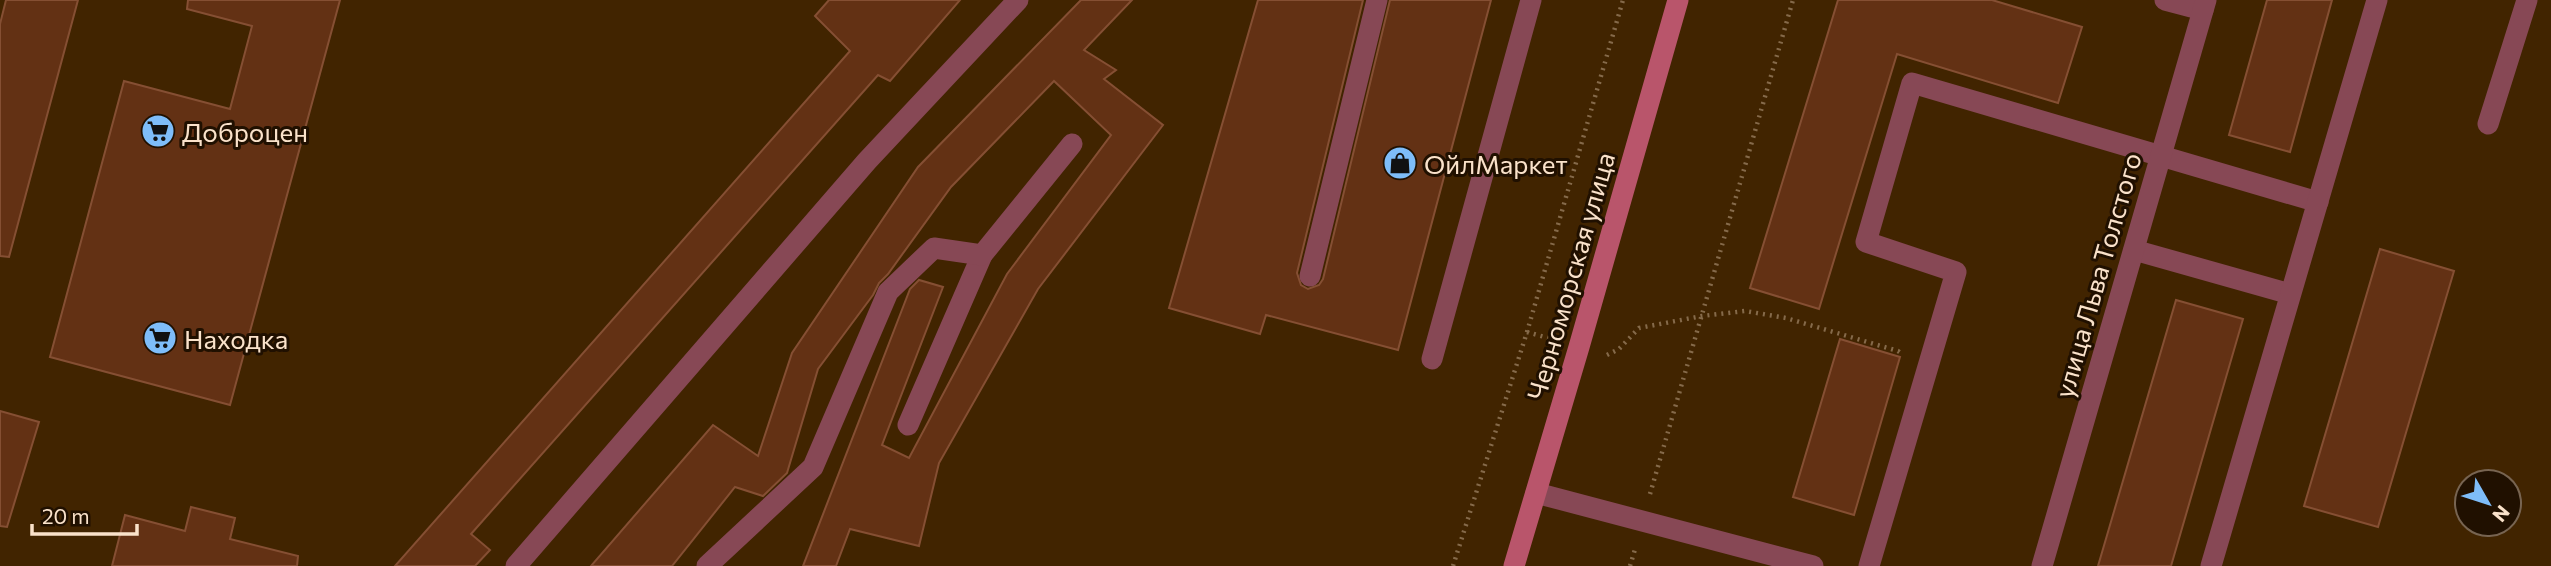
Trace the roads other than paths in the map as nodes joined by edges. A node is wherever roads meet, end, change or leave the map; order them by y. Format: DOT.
graph roads {
  1 [pos="1018,0"];
  2 [pos="1377,0"];
  3 [pos="1531,0"];
  4 [pos="1678,0"];
  5 [pos="2165,0"];
  6 [pos="2378,0"];
  7 [pos="2527,0"];
  8 [pos="2205,5"];
  9 [pos="2488,124"];
  10 [pos="1072,144"];
  11 [pos="2161,157"];
  12 [pos="2318,202"];
  13 [pos="2134,250"];
  14 [pos="982,256"];
  15 [pos="1310,276"];
  16 [pos="2290,294"];
  17 [pos="1432,359"];
  18 [pos="908,425"];
  19 [pos="1536,493"];
  20 [pos="518,565"];
  21 [pos="707,566"];
  22 [pos="1514,566"];
  23 [pos="1813,566"];
  24 [pos="1869,566"];
  25 [pos="2042,566"];
  26 [pos="2210,566"];
  1 -- 20 [label="street"];
  2 -- 15 [label="street"];
  3 -- 17 [label="street"];
  4 -- 19 [label="main road, Черноморская улица"];
  5 -- 8 [label="street"];
  6 -- 12 [label="street"];
  7 -- 9 [label="street"];
  8 -- 11 [label="street, улица Льва Толстого"];
  10 -- 14 [label="street"];
  11 -- 12 [label="street"];
  11 -- 13 [label="street, улица Льва Толстого"];
  11 -- 24 [label="street"];
  12 -- 16 [label="street"];
  13 -- 16 [label="street"];
  13 -- 25 [label="street, улица Льва Толстого"];
  14 -- 18 [label="street"];
  14 -- 21 [label="street"];
  16 -- 26 [label="street"];
  19 -- 22 [label="main road, Черноморская улица"];
  19 -- 23 [label="street"];
}
